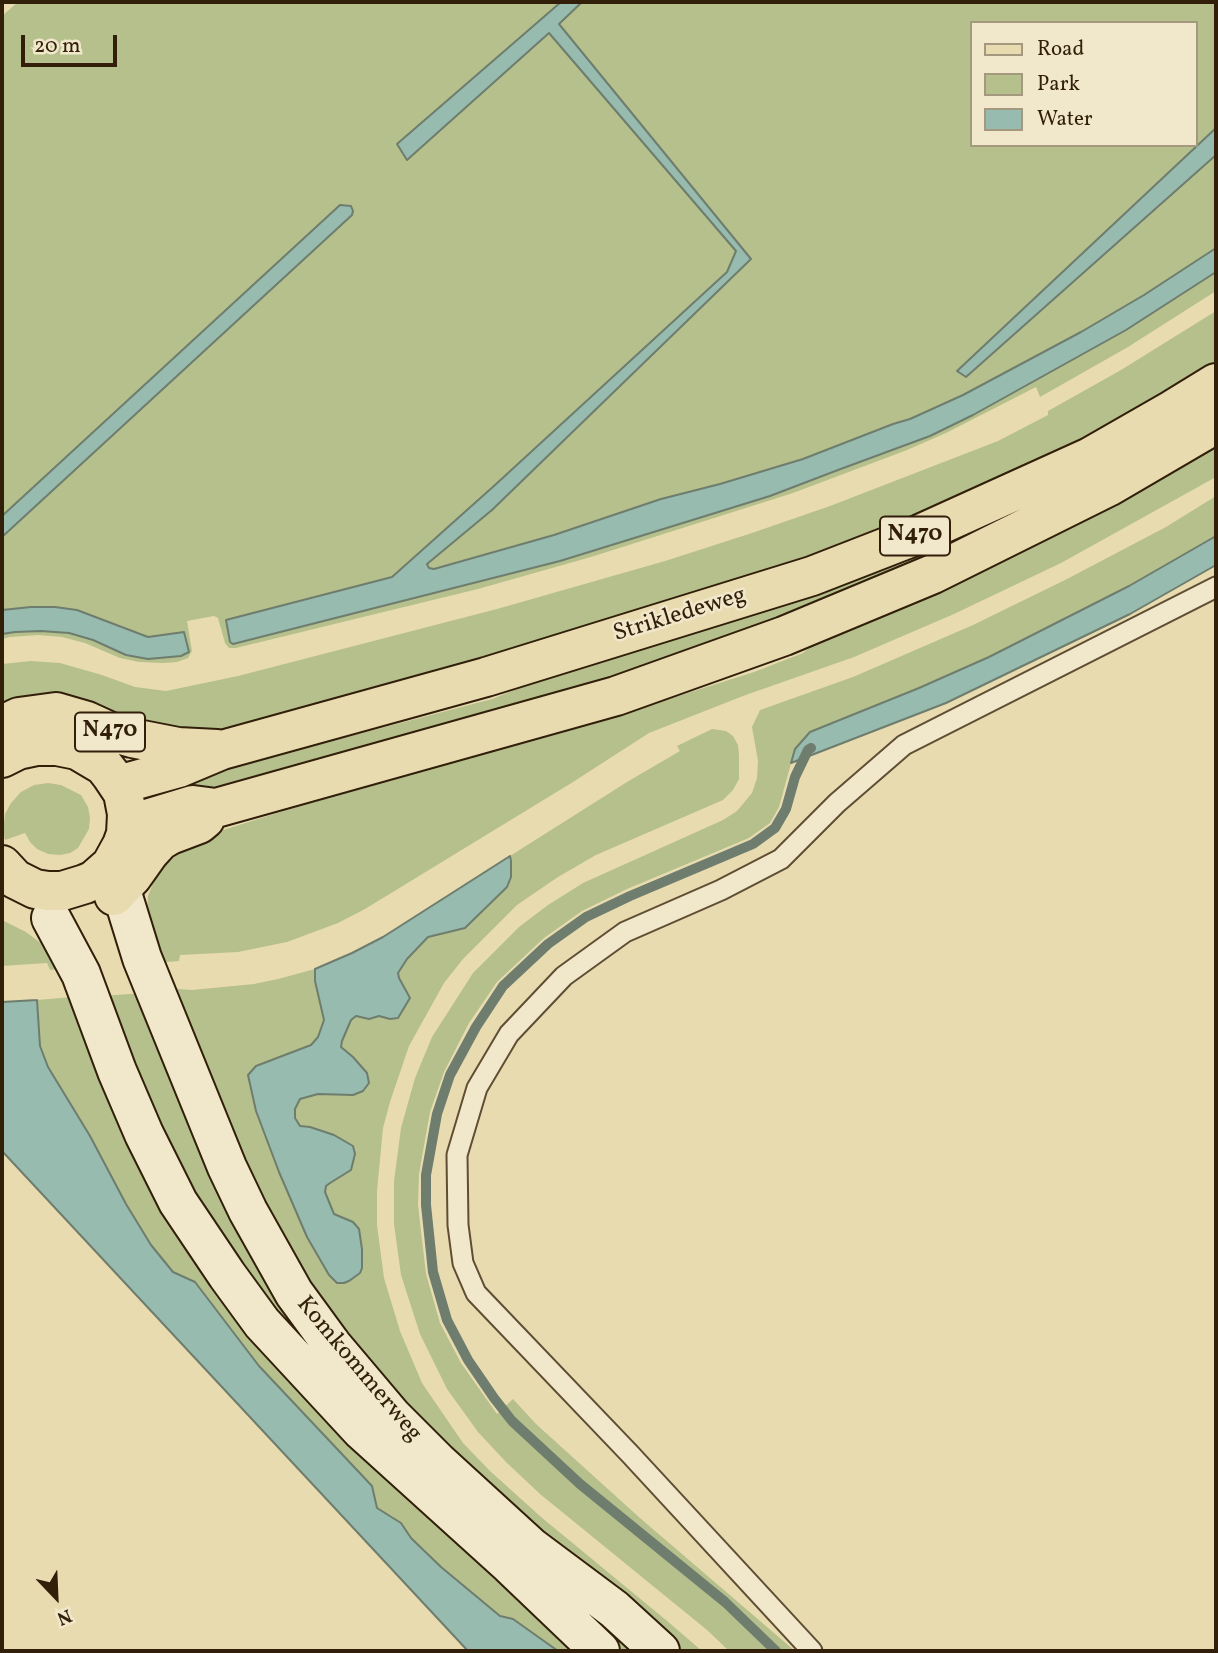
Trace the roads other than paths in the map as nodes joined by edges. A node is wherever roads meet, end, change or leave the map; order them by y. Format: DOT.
graph roads {
  1 [pos="1216,383"];
  2 [pos="1216,424"];
  3 [pos="1216,587"];
  4 [pos="2,725"];
  5 [pos="222,750"];
  6 [pos="2,758"];
  7 [pos="118,785"];
  8 [pos="138,839"];
  9 [pos="2,865"];
  10 [pos="116,877"];
  11 [pos="2,898"];
  12 [pos="51,918"];
  13 [pos="600,1651"];
  14 [pos="660,1651"];
  15 [pos="812,1651"];
  1 -- 5 [label="main road, Strikledeweg / N470"];
  2 -- 8 [label="main road, Strikledeweg / N470"];
  3 -- 15 [label="lane"];
  4 -- 5 [label="main road, N470"];
  5 -- 7 [label="main road, Strikledeweg / N470"];
  6 -- 7 [label="main road, N470"];
  7 -- 8 [label="main road, N470"];
  8 -- 10 [label="main road, N470"];
  9 -- 10 [label="main road, N470"];
  10 -- 12 [label="main road, N470"];
  10 -- 14 [label="main road, Komkommerweg"];
  11 -- 12 [label="main road, N470"];
  12 -- 13 [label="main road, Komkommerweg"];
}
